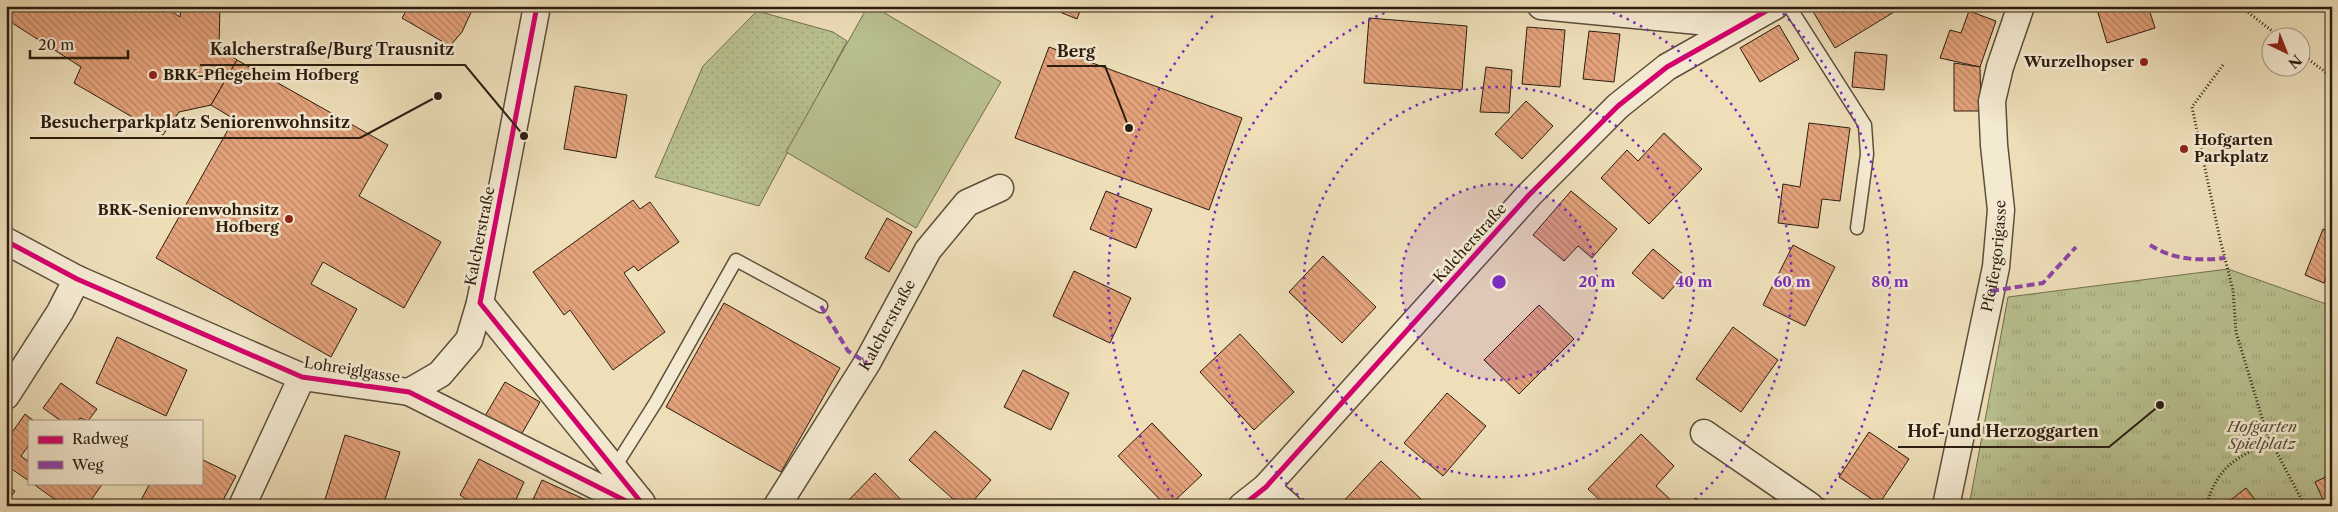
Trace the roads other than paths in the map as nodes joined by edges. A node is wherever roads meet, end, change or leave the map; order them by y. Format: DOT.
graph roads {
  1 [pos="537,6"];
  2 [pos="1541,6"];
  3 [pos="1775,6"];
  4 [pos="1790,6"];
  5 [pos="2022,6"];
  6 [pos="1740,25"];
  7 [pos="1000,188"];
  8 [pos="1857,228"];
  9 [pos="6,241"];
  10 [pos="77,278"];
  11 [pos="480,303"];
  12 [pos="821,306"];
  13 [pos="302,377"];
  14 [pos="409,392"];
  15 [pos="6,396"];
  16 [pos="1704,433"];
  17 [pos="613,470"];
  18 [pos="1266,487"];
  19 [pos="242,506"];
  20 [pos="636,506"];
  21 [pos="644,506"];
  22 [pos="777,506"];
  23 [pos="1242,506"];
  24 [pos="1288,506"];
  25 [pos="1810,506"];
  26 [pos="1946,506"];
  1 -- 11 [label="street, Kalcherstraße"];
  2 -- 6 [label="street"];
  3 -- 6 [label="street, Kalcherstraße"];
  4 -- 8 [label="lane"];
  5 -- 26 [label="street, Pfeifergorigasse"];
  6 -- 18 [label="street, Kalcherstraße"];
  7 -- 22 [label="street, Kalcherstraße"];
  9 -- 10 [label="street, Lohreiglgasse"];
  10 -- 13 [label="street, Lohreiglgasse"];
  10 -- 15 [label="street"];
  11 -- 14 [label="street, Lohreiglgasse"];
  11 -- 17 [label="street, Kalcherstraße"];
  12 -- 17 [label="lane"];
  13 -- 14 [label="street, Lohreiglgasse"];
  13 -- 19 [label="street"];
  14 -- 20 [label="street, Lohreiglgasse"];
  16 -- 25 [label="street"];
  17 -- 21 [label="street, Kalcherstraße"];
  18 -- 23 [label="street, Kalcherstraße"];
  18 -- 24 [label="street"];
}
